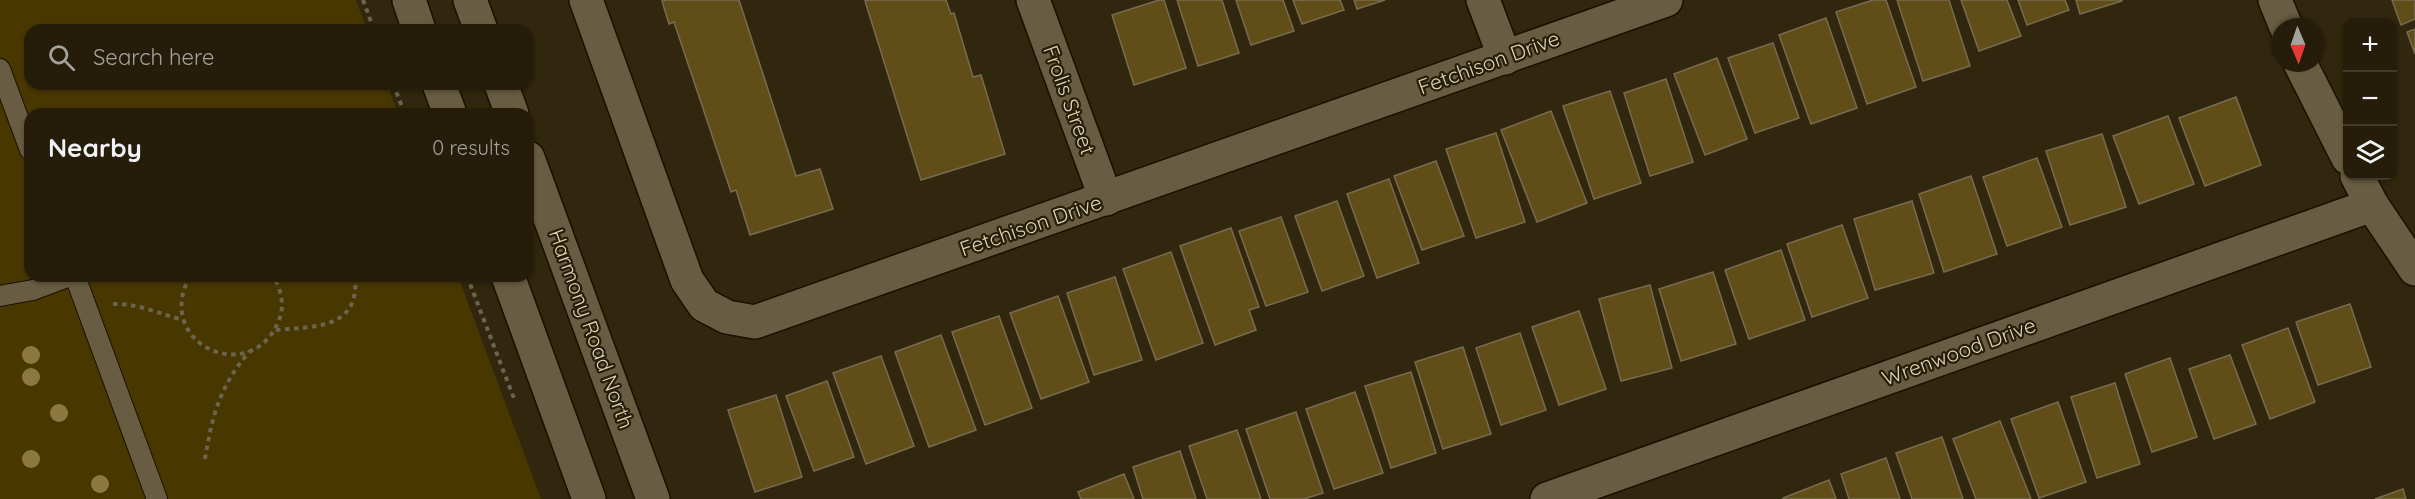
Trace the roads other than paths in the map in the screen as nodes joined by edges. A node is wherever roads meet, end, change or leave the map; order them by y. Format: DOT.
graph roads {
  1 [pos="409,0"];
  2 [pos="470,0"];
  3 [pos="586,0"];
  4 [pos="1033,0"];
  5 [pos="1483,0"];
  6 [pos="1666,0"];
  7 [pos="2275,0"];
  8 [pos="2282,18"];
  9 [pos="417,24"];
  10 [pos="479,24"];
  11 [pos="1505,58"];
  12 [pos="0,69"];
  13 [pos="2305,72"];
  14 [pos="441,90"];
  15 [pos="503,90"];
  16 [pos="448,108"];
  17 [pos="510,108"];
  18 [pos="24,134"];
  19 [pos="2343,148"];
  20 [pos="534,174"];
  21 [pos="2359,180"];
  22 [pos="1106,199"];
  23 [pos="2372,205"];
  24 [pos="2415,269"];
  25 [pos="54,282"];
  26 [pos="77,282"];
  27 [pos="510,282"];
  28 [pos="0,296"];
  29 [pos="157,499"];
  30 [pos="589,499"];
  31 [pos="653,499"];
  32 [pos="1547,499"];
  1 -- 9 [label="street"];
  2 -- 10 [label="street"];
  3 -- 22 [label="street, Fetchison Drive"];
  4 -- 22 [label="street, Frolis Street"];
  5 -- 11 [label="street"];
  6 -- 11 [label="street, Fetchison Drive"];
  7 -- 8 [label="street"];
  11 -- 22 [label="street, Fetchison Drive"];
  12 -- 18 [label="lane"];
  13 -- 19 [label="street"];
  14 -- 16 [label="street"];
  15 -- 17 [label="street"];
  20 -- 31 [label="street, Harmony Road North"];
  21 -- 23 [label="street"];
  23 -- 24 [label="street"];
  23 -- 32 [label="street, Wrenwood Drive"];
  25 -- 28 [label="lane"];
  26 -- 29 [label="lane"];
  27 -- 30 [label="street"];
}
